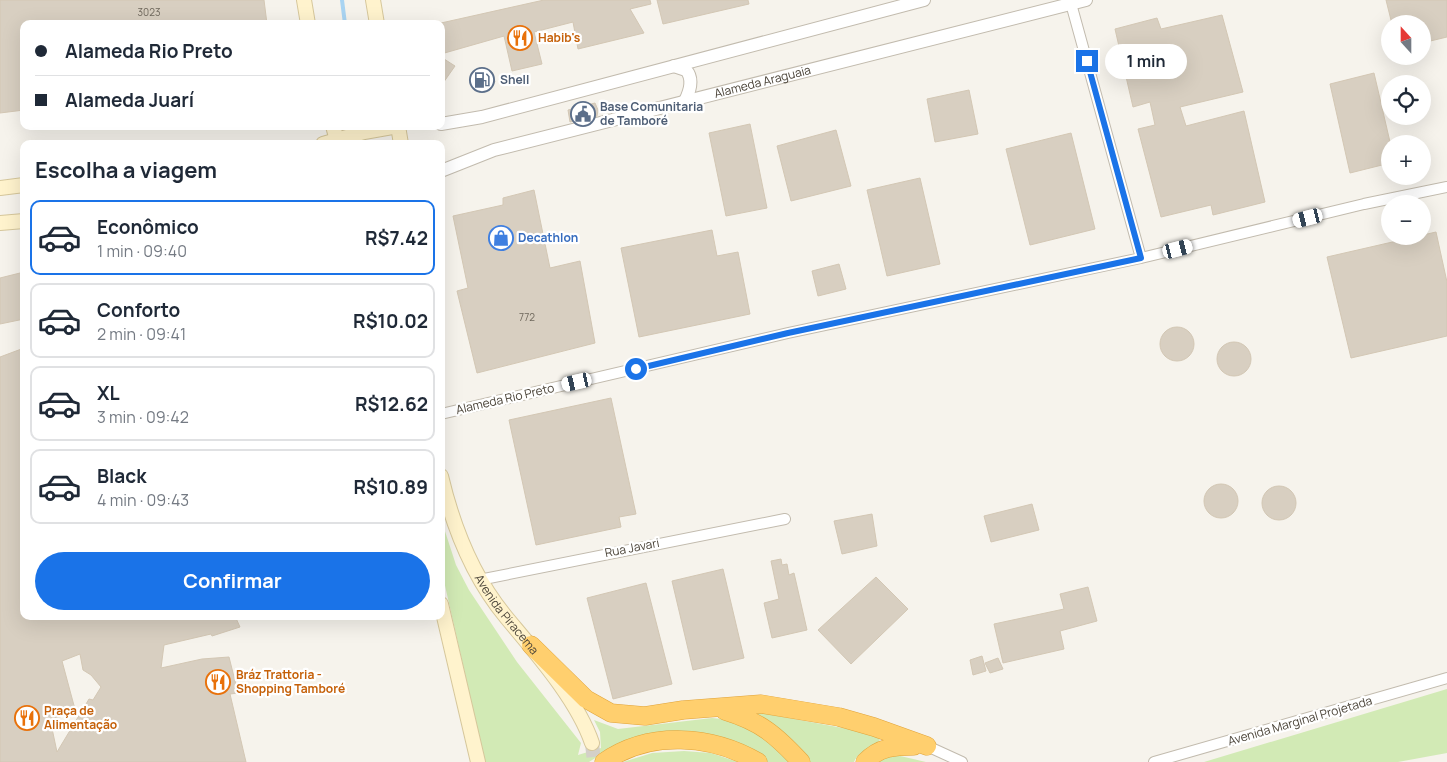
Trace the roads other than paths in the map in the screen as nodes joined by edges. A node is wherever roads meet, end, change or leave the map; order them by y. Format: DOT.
graph roads {
  1 [pos="304,0"];
  2 [pos="373,0"];
  3 [pos="924,0"];
  4 [pos="1086,0"];
  5 [pos="1069,1"];
  6 [pos="307,20"];
  7 [pos="376,20"];
  8 [pos="674,66"];
  9 [pos="685,101"];
  10 [pos="445,123"];
  11 [pos="376,130"];
  12 [pos="341,140"];
  13 [pos="445,169"];
  14 [pos="20,186"];
  15 [pos="1447,187"];
  16 [pos="0,188"];
  17 [pos="20,221"];
  18 [pos="0,223"];
  19 [pos="1141,258"];
  20 [pos="445,413"];
  21 [pos="445,493"];
  22 [pos="785,519"];
  23 [pos="479,580"];
  24 [pos="445,620"];
  25 [pos="531,644"];
  26 [pos="1447,678"];
  27 [pos="712,708"];
  28 [pos="592,743"];
  29 [pos="927,746"];
  30 [pos="478,762"];
  31 [pos="604,762"];
  32 [pos="758,762"];
  33 [pos="801,762"];
  34 [pos="865,762"];
  35 [pos="962,762"];
  36 [pos="1154,762"];
  1 -- 6 [label="main road"];
  2 -- 7 [label="main road"];
  3 -- 8 [label="street"];
  4 -- 5 [label="street, Alameda Araguaia"];
  5 -- 9 [label="street, Alameda Araguaia"];
  5 -- 19 [label="street"];
  8 -- 9 [label="street"];
  8 -- 10 [label="street"];
  9 -- 13 [label="street, Alameda Araguaia"];
  11 -- 12 [label="main road"];
  14 -- 16 [label="main road"];
  15 -- 19 [label="street, Alameda Rio Preto"];
  17 -- 18 [label="main road"];
  19 -- 20 [label="street, Alameda Rio Preto"];
  21 -- 23 [label="main road, Avenida Piracema"];
  22 -- 23 [label="street, Rua Javari"];
  23 -- 25 [label="main road, Avenida Piracema"];
  24 -- 30 [label="main road"];
  25 -- 27 [label="highway"];
  25 -- 28 [label="main road, Avenida Piracema"];
  26 -- 36 [label="street, Avenida Marginal Projetada"];
  27 -- 29 [label="highway"];
  27 -- 33 [label="highway"];
  29 -- 34 [label="highway"];
  29 -- 35 [label="street"];
  31 -- 32 [label="highway"];
}
